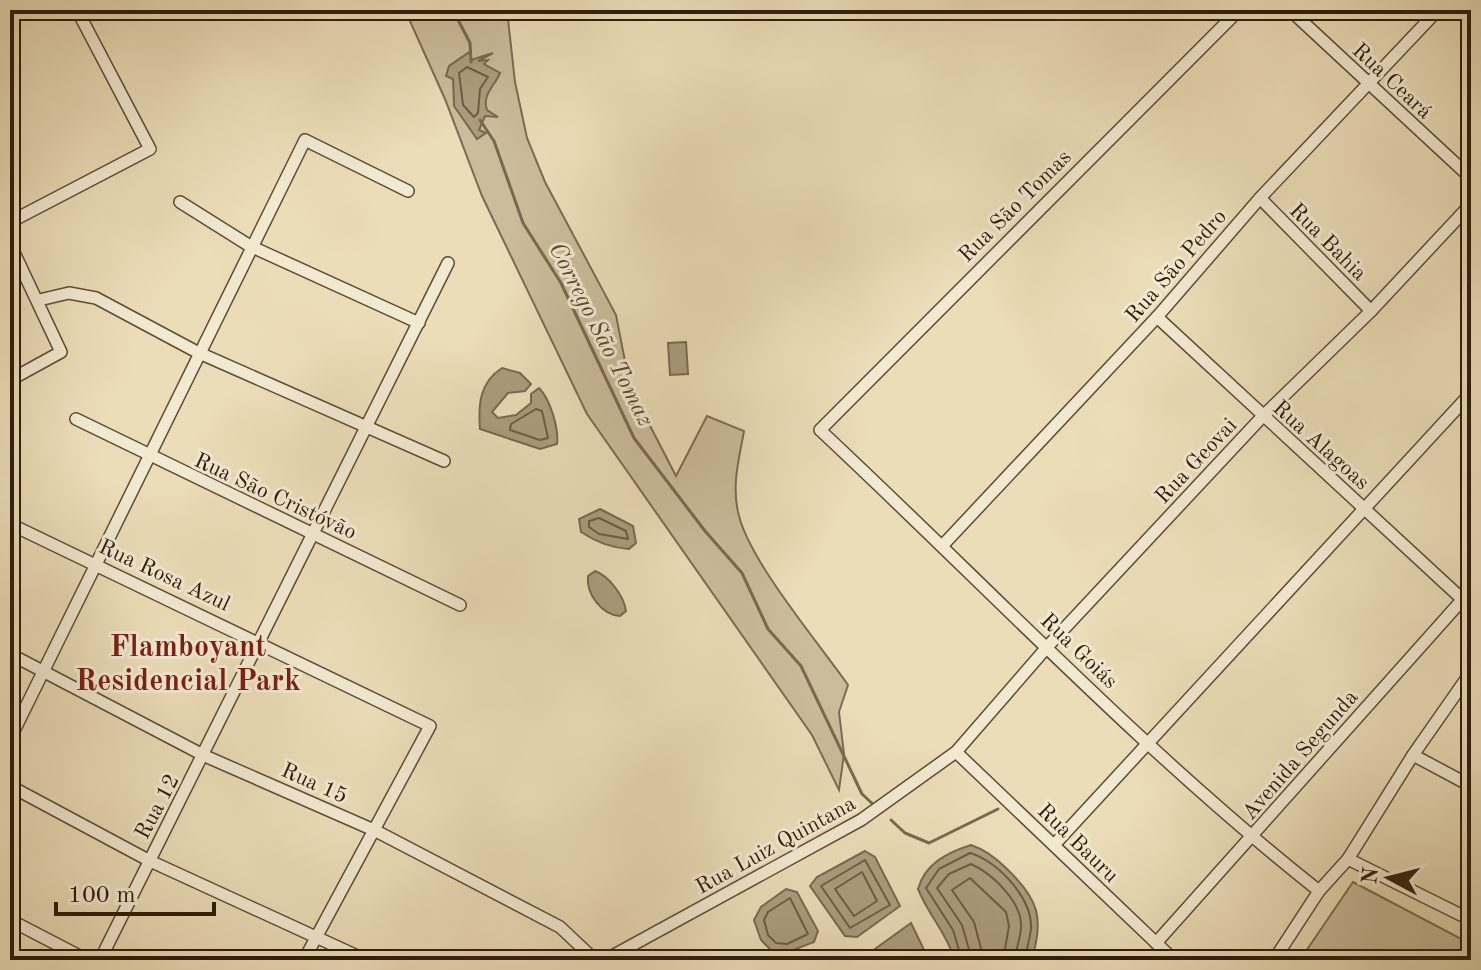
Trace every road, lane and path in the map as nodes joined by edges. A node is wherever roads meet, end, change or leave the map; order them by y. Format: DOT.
graph roads {
  1 [pos="1239,10"];
  2 [pos="1290,10"];
  3 [pos="1438,10"];
  4 [pos="79,11"];
  5 [pos="1368,85"];
  6 [pos="1471,178"];
  7 [pos="408,191"];
  8 [pos="1260,198"];
  9 [pos="180,202"];
  10 [pos="1471,204"];
  11 [pos="10,222"];
  12 [pos="10,244"];
  13 [pos="250,246"];
  14 [pos="448,263"];
  15 [pos="39,300"];
  16 [pos="1371,311"];
  17 [pos="1157,317"];
  18 [pos="419,323"];
  19 [pos="197,352"];
  20 [pos="10,380"];
  21 [pos="1471,393"];
  22 [pos="1262,417"];
  23 [pos="76,419"];
  24 [pos="368,426"];
  25 [pos="820,430"];
  26 [pos="148,457"];
  27 [pos="444,461"];
  28 [pos="1362,507"];
  29 [pos="10,524"];
  30 [pos="313,535"];
  31 [pos="943,545"];
  32 [pos="95,562"];
  33 [pos="1466,594"];
  34 [pos="460,605"];
  35 [pos="260,641"];
  36 [pos="1048,646"];
  37 [pos="10,654"];
  38 [pos="41,670"];
  39 [pos="1471,672"];
  40 [pos="10,739"];
  41 [pos="1146,741"];
  42 [pos="956,752"];
  43 [pos="1413,755"];
  44 [pos="205,756"];
  45 [pos="10,786"];
  46 [pos="1471,786"];
  47 [pos="376,831"];
  48 [pos="1252,838"];
  49 [pos="1054,845"];
  50 [pos="1348,859"];
  51 [pos="150,861"];
  52 [pos="1319,891"];
  53 [pos="10,920"];
  54 [pos="1471,920"];
  55 [pos="315,936"];
  56 [pos="1156,943"];
  57 [pos="87,960"];
  58 [pos="100,960"];
  59 [pos="304,960"];
  60 [pos="366,960"];
  61 [pos="595,960"];
  62 [pos="605,960"];
  63 [pos="1174,960"];
  64 [pos="1274,960"];
  1 -- 25 [label="street, Rua São Tomas"];
  2 -- 5 [label="street, Rua Ceará"];
  3 -- 5 [label="street, Rua São Pedro"];
  4 -- 11 [label="street"];
  5 -- 6 [label="street, Rua Ceará"];
  5 -- 8 [label="street, Rua São Pedro"];
  7 -- 13 [label="street"];
  8 -- 16 [label="street, Rua Bahia"];
  8 -- 17 [label="street, Rua São Pedro"];
  9 -- 13 [label="street"];
  10 -- 16 [label="street, Rua Geovai"];
  12 -- 15 [label="street"];
  13 -- 18 [label="street"];
  13 -- 19 [label="street"];
  14 -- 18 [label="street, Rua 12"];
  15 -- 19 [label="street"];
  15 -- 20 [label="street"];
  16 -- 22 [label="street, Rua Geovai"];
  17 -- 22 [label="street, Rua Alagoas"];
  17 -- 31 [label="street, Rua São Pedro"];
  18 -- 24 [label="street, Rua 12"];
  19 -- 24 [label="street"];
  19 -- 26 [label="street"];
  21 -- 28 [label="street"];
  22 -- 28 [label="street, Rua Alagoas"];
  22 -- 36 [label="street, Rua Geovai"];
  23 -- 26 [label="street, Rua São Cristóvão"];
  24 -- 27 [label="street"];
  24 -- 30 [label="street, Rua 12"];
  25 -- 31 [label="street, Rua Goiás"];
  26 -- 30 [label="street, Rua São Cristóvão"];
  26 -- 32 [label="street"];
  28 -- 33 [label="street, Rua Alagoas"];
  28 -- 41 [label="street"];
  29 -- 32 [label="street, Rua Rosa Azul"];
  30 -- 34 [label="street, Rua São Cristóvão"];
  30 -- 35 [label="street, Rua 12"];
  31 -- 36 [label="street, Rua Goiás"];
  32 -- 35 [label="street, Rua Rosa Azul"];
  32 -- 38 [label="street"];
  33 -- 48 [label="street, Avenida Segunda"];
  35 -- 44 [label="street, Rua 12"];
  35 -- 47 [label="street, Rua Rosa Azul"];
  36 -- 41 [label="street, Rua Goiás"];
  36 -- 42 [label="street, Rua Geovai"];
  37 -- 38 [label="street, Rua 15"];
  38 -- 40 [label="street"];
  38 -- 44 [label="street, Rua 15"];
  39 -- 43 [label="street"];
  41 -- 48 [label="street, Rua Goiás"];
  41 -- 49 [label="street"];
  42 -- 49 [label="street, Rua Bauru"];
  42 -- 62 [label="street, Rua Luiz Quintana"];
  43 -- 46 [label="street"];
  43 -- 50 [label="street"];
  44 -- 47 [label="street, Rua 15"];
  44 -- 51 [label="street, Rua 12"];
  45 -- 51 [label="street"];
  47 -- 55 [label="street"];
  47 -- 61 [label="street, Rua 15"];
  48 -- 52 [label="street, Rua Goiás"];
  48 -- 56 [label="street, Avenida Segunda"];
  49 -- 56 [label="street, Rua Bauru"];
  50 -- 52 [label="street"];
  50 -- 54 [label="street"];
  51 -- 55 [label="street"];
  51 -- 58 [label="street, Rua 12"];
  52 -- 64 [label="street"];
  53 -- 57 [label="street"];
  55 -- 59 [label="street"];
  55 -- 60 [label="street"];
  56 -- 63 [label="street, Rua Bauru"];
}
